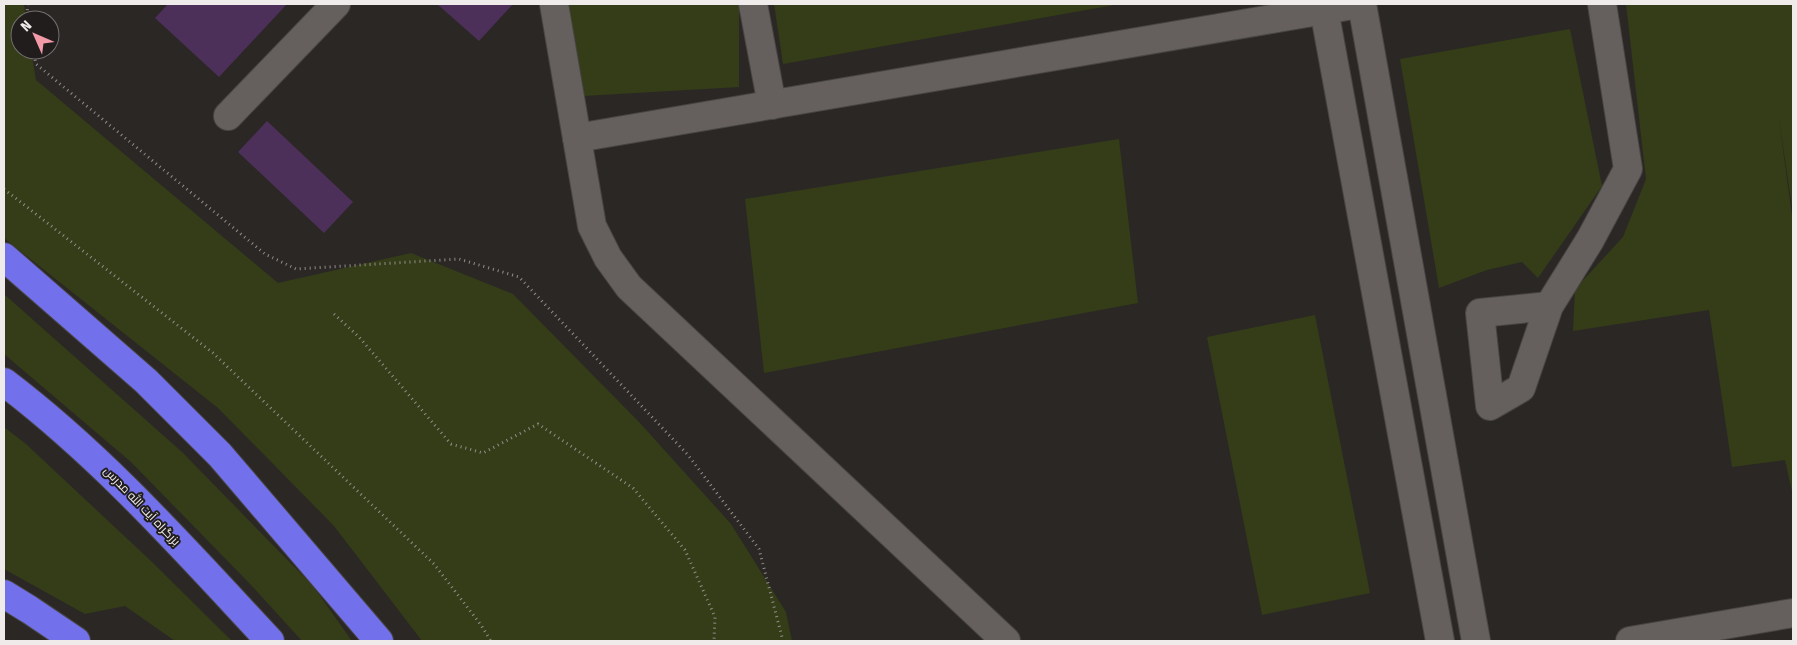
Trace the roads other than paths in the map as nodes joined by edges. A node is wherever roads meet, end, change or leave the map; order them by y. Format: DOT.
graph roads {
  1 [pos="336,4"];
  2 [pos="554,4"];
  3 [pos="753,4"];
  4 [pos="1360,4"];
  5 [pos="1602,4"];
  6 [pos="1323,7"];
  7 [pos="772,105"];
  8 [pos="228,116"];
  9 [pos="576,138"];
  10 [pos="4,257"];
  11 [pos="1550,306"];
  12 [pos="4,382"];
  13 [pos="4,594"];
  14 [pos="1793,614"];
  15 [pos="1759,630"];
  16 [pos="76,641"];
  17 [pos="270,641"];
  18 [pos="379,641"];
  19 [pos="1006,641"];
  20 [pos="1440,641"];
  21 [pos="1476,641"];
  22 [pos="1630,641"];
  1 -- 8 [label="lane"];
  2 -- 9 [label="lane"];
  3 -- 7 [label="lane"];
  4 -- 6 [label="lane"];
  4 -- 21 [label="lane"];
  5 -- 11 [label="lane"];
  6 -- 7 [label="lane"];
  6 -- 20 [label="lane"];
  7 -- 9 [label="lane"];
  9 -- 19 [label="lane"];
  10 -- 18 [label="highway"];
  12 -- 17 [label="highway, بزرگراه آیت الله مدرس"];
  13 -- 16 [label="highway"];
  14 -- 15 [label="lane"];
  15 -- 22 [label="lane"];
}
